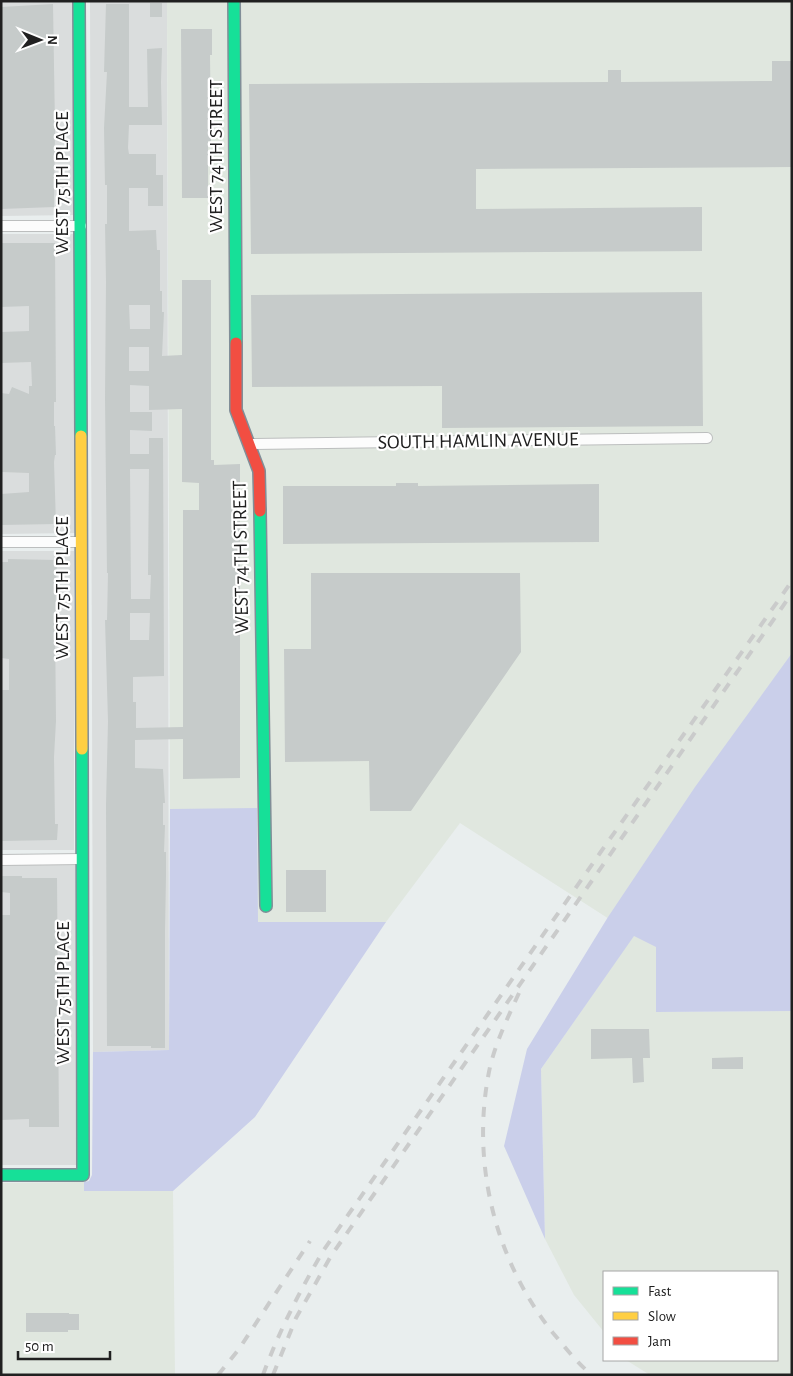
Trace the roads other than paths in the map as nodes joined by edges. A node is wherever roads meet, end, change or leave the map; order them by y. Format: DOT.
graph roads {
  1 [pos="79,1"];
  2 [pos="234,1"];
  3 [pos="1,226"];
  4 [pos="81,226"];
  5 [pos="706,438"];
  6 [pos="249,444"];
  7 [pos="1,542"];
  8 [pos="80,542"];
  9 [pos="82,859"];
  10 [pos="1,860"];
  11 [pos="266,906"];
  12 [pos="1,1175"];
  1 -- 4 [label="street, WEST 75TH PLACE"];
  2 -- 6 [label="street, WEST 74TH STREET"];
  3 -- 4 [label="street"];
  4 -- 8 [label="street, WEST 75TH PLACE"];
  5 -- 6 [label="street, SOUTH HAMLIN AVENUE"];
  6 -- 11 [label="street, WEST 74TH STREET"];
  7 -- 8 [label="street"];
  8 -- 9 [label="street, WEST 75TH PLACE"];
  9 -- 10 [label="street"];
  9 -- 12 [label="street, WEST 75TH PLACE"];
}
